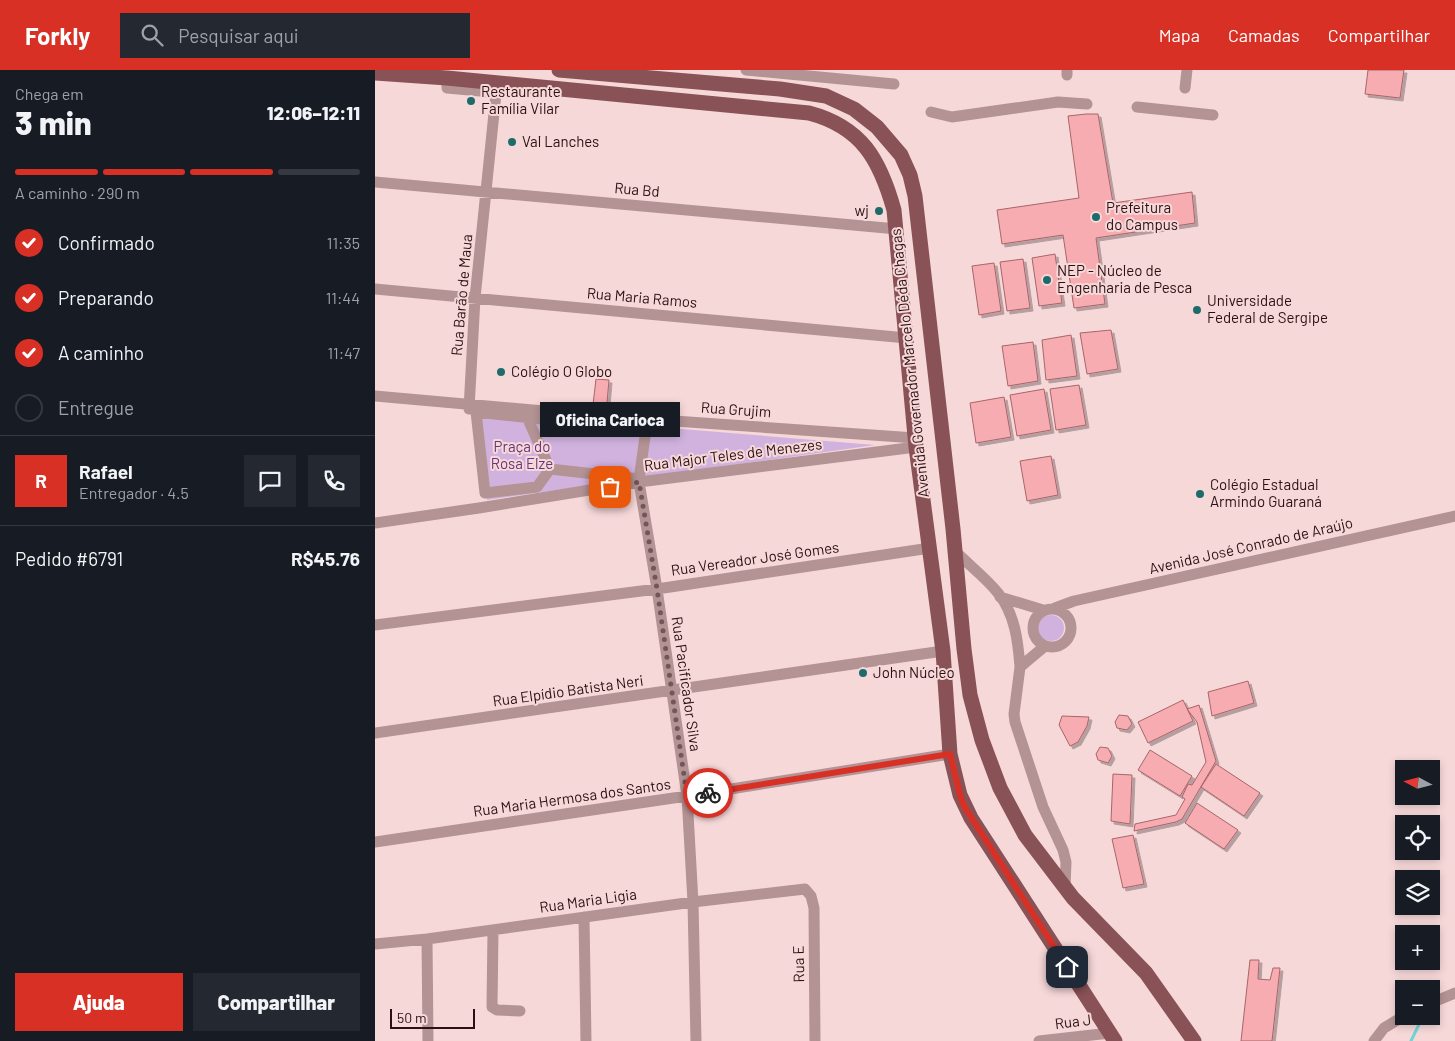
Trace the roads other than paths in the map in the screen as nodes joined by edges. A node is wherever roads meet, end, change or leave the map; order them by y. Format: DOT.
graph roads {
  1 [pos="559,70"];
  2 [pos="746,70"];
  3 [pos="1187,70"];
  4 [pos="375,73"];
  5 [pos="466,75"];
  6 [pos="447,78"];
  7 [pos="894,84"];
  8 [pos="497,88"];
  9 [pos="1185,88"];
  10 [pos="1087,104"];
  11 [pos="1137,106"];
  12 [pos="931,112"];
  13 [pos="1213,115"];
  14 [pos="375,182"];
  15 [pos="489,196"];
  16 [pos="897,228"];
  17 [pos="375,289"];
  18 [pos="477,302"];
  19 [pos="907,338"];
  20 [pos="375,396"];
  21 [pos="472,401"];
  22 [pos="527,417"];
  23 [pos="916,443"];
  24 [pos="550,469"];
  25 [pos="639,482"];
  26 [pos="479,508"];
  27 [pos="1455,516"];
  28 [pos="375,523"];
  29 [pos="930,548"];
  30 [pos="955,552"];
  31 [pos="657,589"];
  32 [pos="1000,597"];
  33 [pos="1055,608"];
  34 [pos="1043,610"];
  35 [pos="375,625"];
  36 [pos="1045,646"];
  37 [pos="943,651"];
  38 [pos="1020,667"];
  39 [pos="673,691"];
  40 [pos="375,733"];
  41 [pos="950,754"];
  42 [pos="687,796"];
  43 [pos="375,842"];
  44 [pos="1065,887"];
  45 [pos="805,889"];
  46 [pos="693,902"];
  47 [pos="584,917"];
  48 [pos="493,930"];
  49 [pos="427,939"];
  50 [pos="375,944"];
  51 [pos="1455,993"];
  52 [pos="1440,999"];
  53 [pos="520,1011"];
  54 [pos="1395,1021"];
  55 [pos="1112,1037"];
  56 [pos="428,1041"];
  57 [pos="586,1041"];
  58 [pos="696,1041"];
  59 [pos="815,1041"];
  60 [pos="1039,1041"];
  61 [pos="1194,1041"];
  62 [pos="1374,1041"];
  1 -- 30 [label="main road, Avenida Governador Marcelo Déda Chagas"];
  2 -- 7 [label="street"];
  3 -- 9 [label="street"];
  4 -- 6 [label="main road, Avenida Governador Marcelo Déda Chagas"];
  5 -- 6 [label="main road, Avenida Governador Marcelo Déda Chagas"];
  5 -- 8 [label="main road, Avenida Governador Marcelo Déda Chagas"];
  6 -- 8 [label="street"];
  8 -- 15 [label="street, Rua Barão de Maua"];
  8 -- 16 [label="main road, Avenida Governador Marcelo Déda Chagas"];
  10 -- 12 [label="street"];
  11 -- 13 [label="street"];
  14 -- 15 [label="street, Rua Bd"];
  15 -- 16 [label="street, Rua Bd"];
  15 -- 18 [label="street, Rua Barão de Maua"];
  16 -- 19 [label="main road, Avenida Governador Marcelo Déda Chagas"];
  17 -- 18 [label="street, Rua Maria Ramos"];
  18 -- 19 [label="street, Rua Maria Ramos"];
  18 -- 21 [label="street, Rua Barão de Maua"];
  19 -- 23 [label="main road, Avenida Governador Marcelo Déda Chagas"];
  20 -- 21 [label="street, Rua Grujim"];
  21 -- 23 [label="street, Rua Grujim"];
  21 -- 26 [label="street, Rua Barão de Maua"];
  22 -- 24 [label="street"];
  22 -- 24 [label="street"];
  22 -- 24 [label="street"];
  23 -- 25 [label="street, Rua Major Teles de Menezes"];
  23 -- 29 [label="main road, Avenida Governador Marcelo Déda Chagas"];
  25 -- 26 [label="street, Rua Major Teles de Menezes"];
  25 -- 31 [label="street, Rua Pacificador Silva"];
  26 -- 28 [label="street, Rua Major Teles de Menezes"];
  27 -- 33 [label="street, Avenida José Conrado de Araújo"];
  29 -- 31 [label="street, Rua Vereador José Gomes"];
  29 -- 37 [label="main road, Avenida Governador Marcelo Déda Chagas"];
  30 -- 32 [label="street"];
  30 -- 44 [label="main road, Avenida Governador Marcelo Déda Chagas"];
  31 -- 35 [label="street, Rua Vereador José Gomes"];
  31 -- 39 [label="street, Rua Pacificador Silva"];
  32 -- 34 [label="street"];
  32 -- 38 [label="street"];
  33 -- 34 [label="street"];
  33 -- 36 [label="street"];
  34 -- 36 [label="street"];
  36 -- 38 [label="street"];
  37 -- 39 [label="street, Rua Elpídio Batista Neri"];
  37 -- 41 [label="main road, Avenida Governador Marcelo Déda Chagas"];
  38 -- 44 [label="street"];
  39 -- 40 [label="street, Rua Elpídio Batista Neri"];
  39 -- 42 [label="street, Rua Pacificador Silva"];
  41 -- 42 [label="street, Rua Maria Hermosa dos Santos"];
  41 -- 55 [label="main road, Avenida Governador Marcelo Déda Chagas"];
  42 -- 43 [label="street, Rua Maria Hermosa dos Santos"];
  42 -- 46 [label="street, Rua Pacificador Silva"];
  44 -- 61 [label="main road, Avenida Governador Marcelo Déda Chagas"];
  45 -- 46 [label="street, Rua Maria Ligia"];
  45 -- 59 [label="street, Rua E"];
  46 -- 47 [label="street, Rua Maria Ligia"];
  46 -- 58 [label="street, Rua Pacificador Silva"];
  47 -- 48 [label="street, Rua Maria Ligia"];
  47 -- 57 [label="street"];
  48 -- 49 [label="street, Rua Maria Ligia"];
  48 -- 53 [label="street"];
  49 -- 50 [label="street, Rua Maria Ligia"];
  49 -- 56 [label="street"];
  51 -- 52 [label="street"];
  54 -- 62 [label="street"];
  55 -- 60 [label="street, Rua J"];
}
